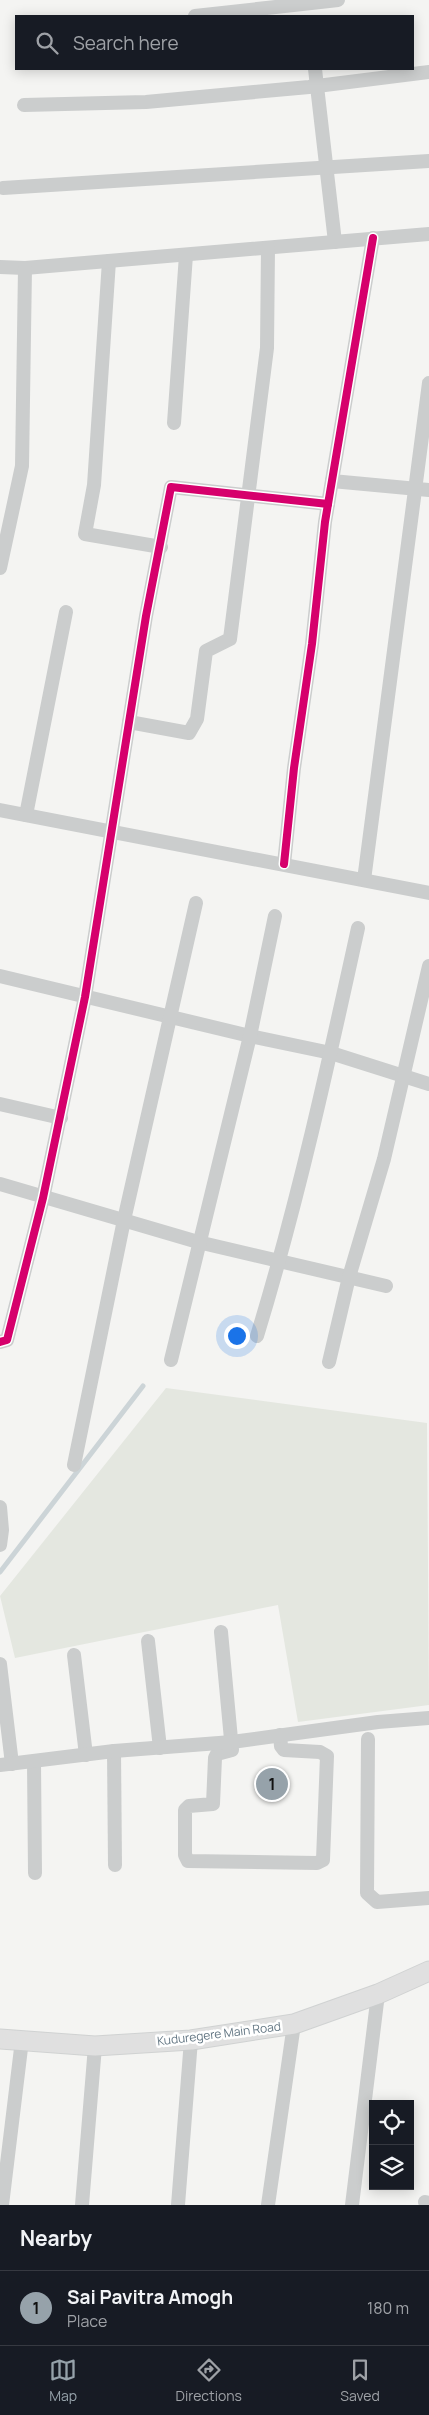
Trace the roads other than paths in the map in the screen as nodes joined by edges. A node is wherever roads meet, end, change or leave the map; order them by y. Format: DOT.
graph roads {
  1 [pos="338,0"];
  2 [pos="306,7"];
  3 [pos="207,15"];
  4 [pos="314,70"];
  5 [pos="429,72"];
  6 [pos="317,86"];
  7 [pos="24,104"];
  8 [pos="429,161"];
  9 [pos="326,167"];
  10 [pos="3,188"];
  11 [pos="429,234"];
  12 [pos="373,238"];
  13 [pos="335,242"];
  14 [pos="268,248"];
  15 [pos="186,255"];
  16 [pos="109,261"];
  17 [pos="0,267"];
  18 [pos="25,268"];
  19 [pos="429,383"];
  20 [pos="174,423"];
  21 [pos="332,481"];
  22 [pos="414,489"];
  23 [pos="429,490"];
  24 [pos="250,495"];
  25 [pos="328,504"];
  26 [pos="161,547"];
  27 [pos="0,568"];
  28 [pos="66,612"];
  29 [pos="129,722"];
  30 [pos="0,810"];
  31 [pos="26,815"];
  32 [pos="111,832"];
  33 [pos="284,864"];
  34 [pos="364,880"];
  35 [pos="429,893"];
  36 [pos="196,903"];
  37 [pos="275,916"];
  38 [pos="358,928"];
  39 [pos="429,966"];
  40 [pos="0,976"];
  41 [pos="85,997"];
  42 [pos="171,1016"];
  43 [pos="250,1036"];
  44 [pos="331,1053"];
  45 [pos="405,1076"];
  46 [pos="429,1084"];
  47 [pos="0,1104"];
  48 [pos="61,1118"];
  49 [pos="0,1184"];
  50 [pos="44,1198"];
  51 [pos="124,1220"];
  52 [pos="198,1242"];
  53 [pos="280,1261"];
  54 [pos="349,1277"];
  55 [pos="386,1286"];
  56 [pos="257,1336"];
  57 [pos="0,1342"];
  58 [pos="170,1360"];
  59 [pos="329,1362"];
  60 [pos="74,1466"];
  61 [pos="0,1507"];
  62 [pos="0,1545"];
  63 [pos="220,1632"];
  64 [pos="148,1641"];
  65 [pos="74,1655"];
  66 [pos="0,1664"];
  67 [pos="429,1718"];
  68 [pos="280,1735"];
  69 [pos="368,1739"];
  70 [pos="232,1742"];
  71 [pos="160,1748"];
  72 [pos="114,1751"];
  73 [pos="86,1755"];
  74 [pos="34,1762"];
  75 [pos="6,1765"];
  76 [pos="115,1864"];
  77 [pos="35,1872"];
  78 [pos="429,1898"];
  79 [pos="429,1971"];
  80 [pos="378,1994"];
  81 [pos="294,2024"];
  82 [pos="0,2039"];
  83 [pos="22,2040"];
  84 [pos="191,2040"];
  85 [pos="95,2046"];
  86 [pos="2,2205"];
  87 [pos="82,2205"];
  88 [pos="178,2205"];
  89 [pos="268,2205"];
  90 [pos="352,2205"];
  1 -- 2 [label="street"];
  2 -- 3 [label="street"];
  4 -- 6 [label="street"];
  5 -- 6 [label="street"];
  6 -- 7 [label="street"];
  6 -- 9 [label="street"];
  8 -- 9 [label="street"];
  9 -- 10 [label="street"];
  9 -- 13 [label="street"];
  11 -- 12 [label="street"];
  12 -- 13 [label="street"];
  12 -- 21 [label="street"];
  13 -- 14 [label="street"];
  14 -- 15 [label="street"];
  14 -- 24 [label="street"];
  15 -- 16 [label="street"];
  15 -- 20 [label="street"];
  16 -- 18 [label="street"];
  16 -- 26 [label="street"];
  17 -- 18 [label="street"];
  18 -- 27 [label="street"];
  19 -- 22 [label="street"];
  21 -- 22 [label="street"];
  21 -- 25 [label="street"];
  22 -- 23 [label="street"];
  22 -- 34 [label="street"];
  24 -- 25 [label="street"];
  24 -- 26 [label="street"];
  24 -- 29 [label="street"];
  25 -- 33 [label="street"];
  26 -- 29 [label="street"];
  28 -- 31 [label="street"];
  29 -- 32 [label="street"];
  30 -- 31 [label="street"];
  31 -- 32 [label="street"];
  32 -- 33 [label="street"];
  32 -- 41 [label="street"];
  33 -- 34 [label="street"];
  34 -- 35 [label="street"];
  36 -- 42 [label="street"];
  37 -- 43 [label="street"];
  38 -- 44 [label="street"];
  39 -- 45 [label="street"];
  40 -- 41 [label="street"];
  41 -- 42 [label="street"];
  41 -- 48 [label="street"];
  42 -- 43 [label="street"];
  42 -- 51 [label="street"];
  43 -- 44 [label="street"];
  43 -- 52 [label="street"];
  44 -- 45 [label="street"];
  44 -- 53 [label="street"];
  45 -- 46 [label="street"];
  45 -- 54 [label="street"];
  47 -- 48 [label="street"];
  48 -- 50 [label="street"];
  49 -- 50 [label="street"];
  50 -- 51 [label="street"];
  50 -- 57 [label="street"];
  51 -- 52 [label="street"];
  51 -- 60 [label="street"];
  52 -- 53 [label="street"];
  52 -- 58 [label="street"];
  53 -- 54 [label="street"];
  53 -- 56 [label="street"];
  54 -- 55 [label="street"];
  54 -- 59 [label="street"];
  61 -- 62 [label="street"];
  63 -- 70 [label="street"];
  64 -- 71 [label="street"];
  65 -- 73 [label="street"];
  66 -- 75 [label="street"];
  67 -- 68 [label="street"];
  68 -- 70 [label="street"];
  68 -- 70 [label="street"];
  69 -- 78 [label="street"];
  70 -- 71 [label="street"];
  71 -- 72 [label="street"];
  72 -- 73 [label="street"];
  72 -- 76 [label="street"];
  73 -- 74 [label="street"];
  74 -- 75 [label="street"];
  74 -- 77 [label="street"];
  79 -- 80 [label="street, Kuduregere Main Road"];
  80 -- 81 [label="street, Kuduregere Main Road"];
  80 -- 90 [label="street"];
  81 -- 84 [label="street, Kuduregere Main Road"];
  81 -- 89 [label="street"];
  82 -- 83 [label="street, Kuduregere Main Road"];
  83 -- 85 [label="street, Kuduregere Main Road"];
  83 -- 86 [label="street"];
  84 -- 85 [label="street, Kuduregere Main Road"];
  84 -- 88 [label="street"];
  85 -- 87 [label="street"];
}
